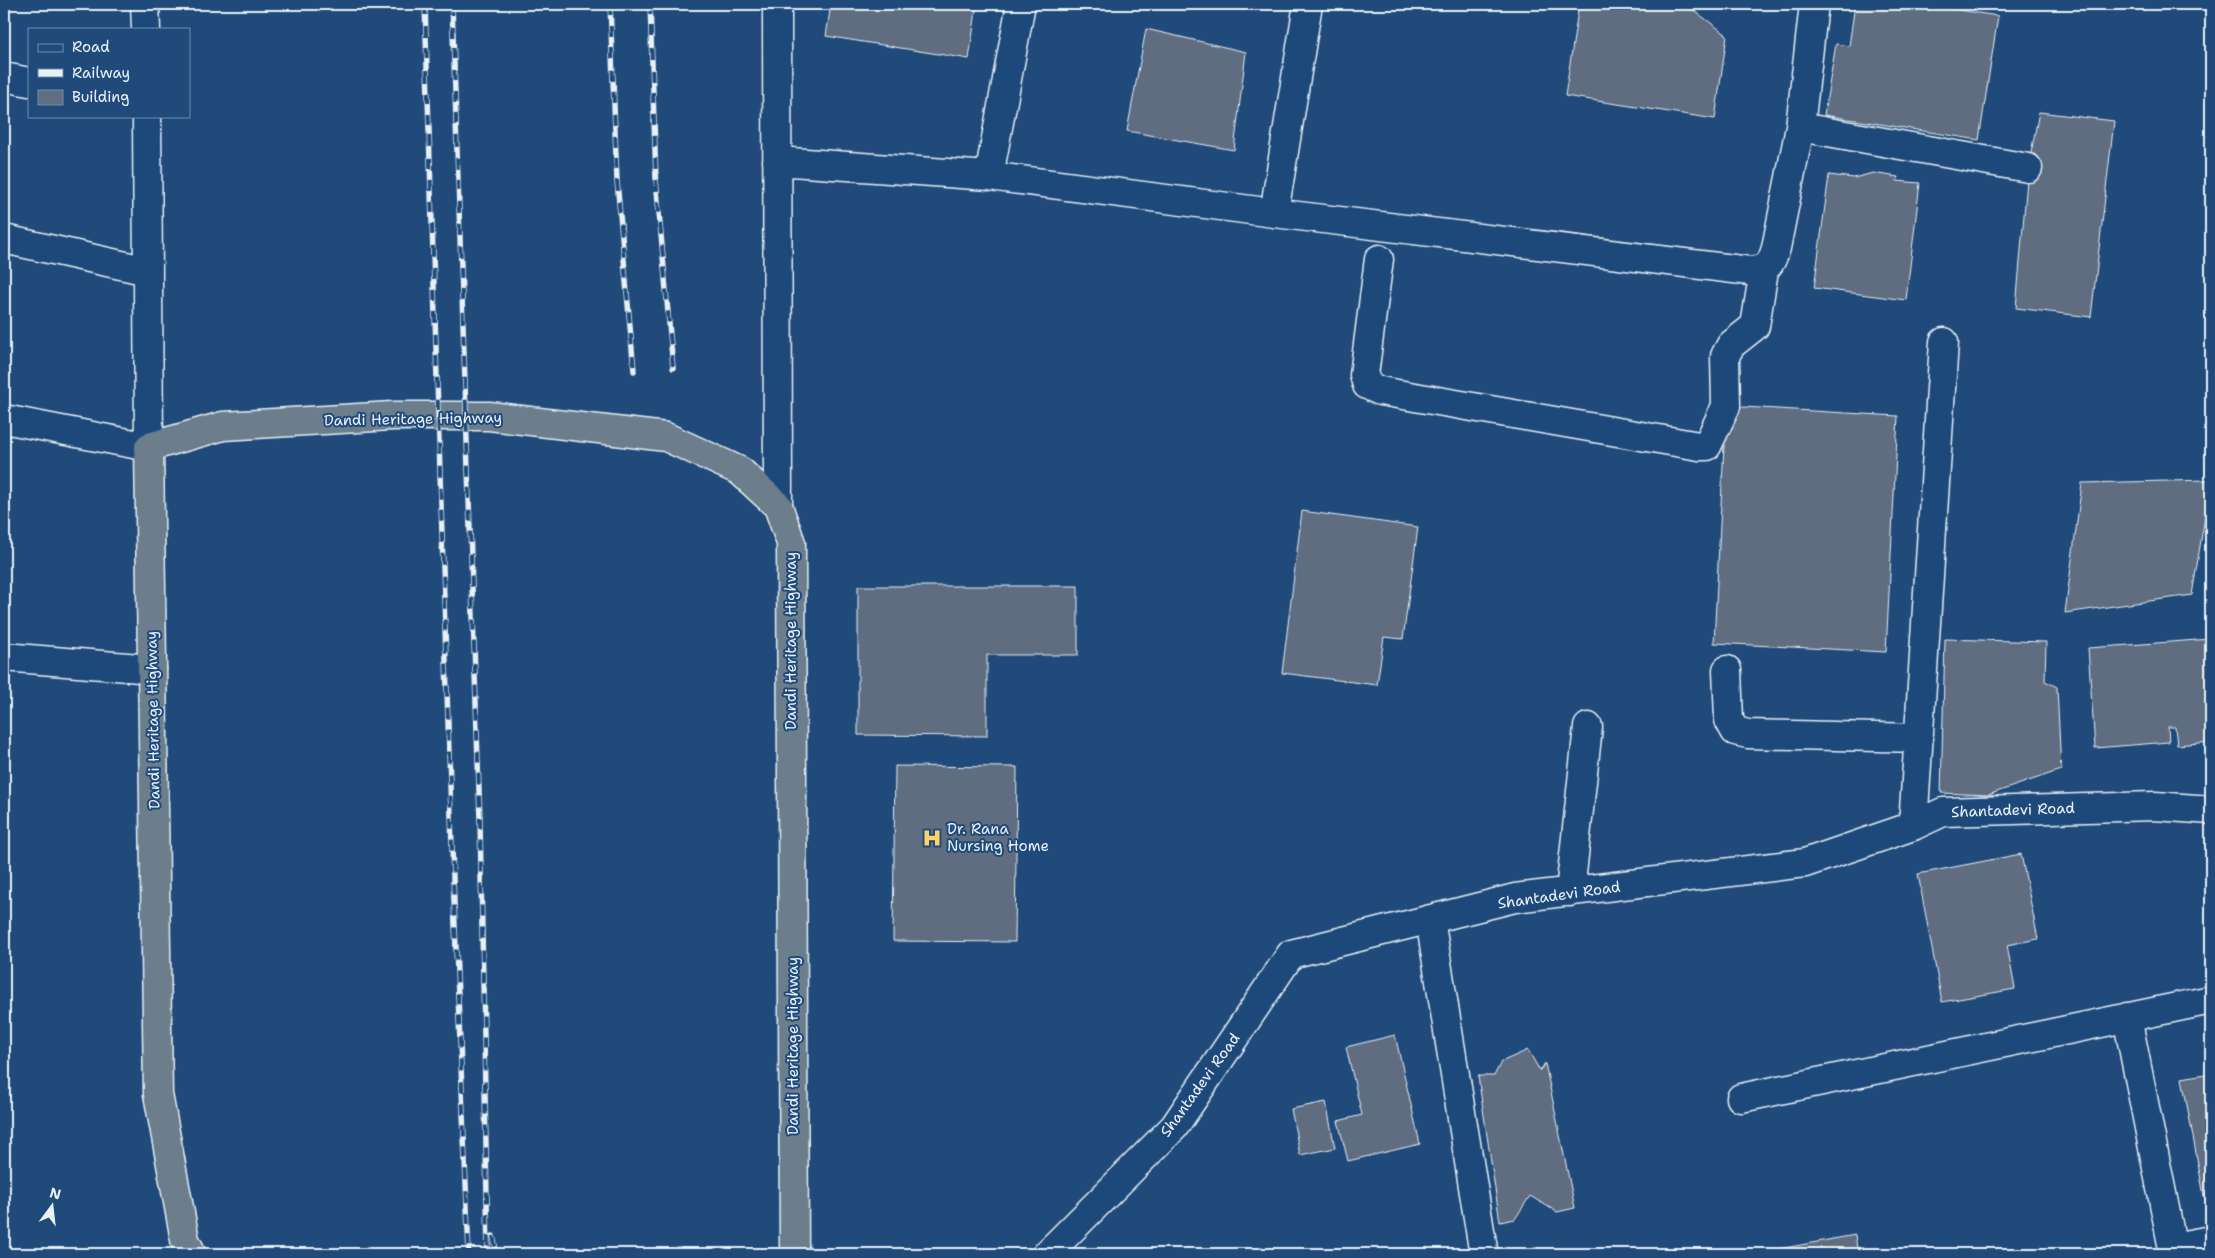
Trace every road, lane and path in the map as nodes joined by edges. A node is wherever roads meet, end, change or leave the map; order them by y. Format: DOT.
graph roads {
  1 [pos="146,4"];
  2 [pos="777,4"];
  3 [pos="1021,4"];
  4 [pos="1308,4"];
  5 [pos="1814,4"];
  6 [pos="146,28"];
  7 [pos="4,77"];
  8 [pos="28,82"];
  9 [pos="147,118"];
  10 [pos="1800,127"];
  11 [pos="777,161"];
  12 [pos="2028,168"];
  13 [pos="989,176"];
  14 [pos="1274,213"];
  15 [pos="4,239"];
  16 [pos="1379,259"];
  17 [pos="1764,270"];
  18 [pos="148,271"];
  19 [pos="1944,342"];
  20 [pos="4,419"];
  21 [pos="149,447"];
  22 [pos="778,506"];
  23 [pos="4,657"];
  24 [pos="152,669"];
  25 [pos="1726,670"];
  26 [pos="1588,727"];
  27 [pos="1919,738"];
  28 [pos="2211,810"];
  29 [pos="1913,826"];
  30 [pos="1570,892"];
  31 [pos="1430,919"];
  32 [pos="2211,1000"];
  33 [pos="2127,1017"];
  34 [pos="1741,1098"];
  35 [pos="2211,1240"];
  36 [pos="1483,1249"];
  37 [pos="2174,1251"];
  38 [pos="192,1254"];
  39 [pos="794,1254"];
  40 [pos="1046,1254"];
  1 -- 6 [label="street"];
  2 -- 11 [label="street"];
  3 -- 13 [label="street"];
  4 -- 14 [label="street"];
  5 -- 10 [label="street"];
  7 -- 8 [label="street"];
  9 -- 18 [label="street"];
  10 -- 12 [label="street"];
  10 -- 17 [label="street"];
  11 -- 13 [label="street"];
  11 -- 22 [label="street"];
  13 -- 14 [label="street"];
  14 -- 17 [label="street"];
  15 -- 18 [label="street"];
  16 -- 17 [label="street"];
  18 -- 21 [label="street"];
  19 -- 27 [label="street"];
  20 -- 21 [label="street"];
  21 -- 22 [label="highway, Dandi Heritage Highway"];
  21 -- 24 [label="highway, Dandi Heritage Highway"];
  22 -- 39 [label="highway, Dandi Heritage Highway"];
  23 -- 24 [label="street"];
  24 -- 38 [label="highway, Dandi Heritage Highway"];
  25 -- 27 [label="street"];
  26 -- 30 [label="street"];
  27 -- 29 [label="street"];
  28 -- 29 [label="street, Shantadevi Road"];
  29 -- 30 [label="street, Shantadevi Road"];
  30 -- 31 [label="street, Shantadevi Road"];
  31 -- 36 [label="street"];
  31 -- 40 [label="street, Shantadevi Road"];
  32 -- 33 [label="street"];
  33 -- 34 [label="street"];
  33 -- 37 [label="street"];
  35 -- 37 [label="street"];
}
